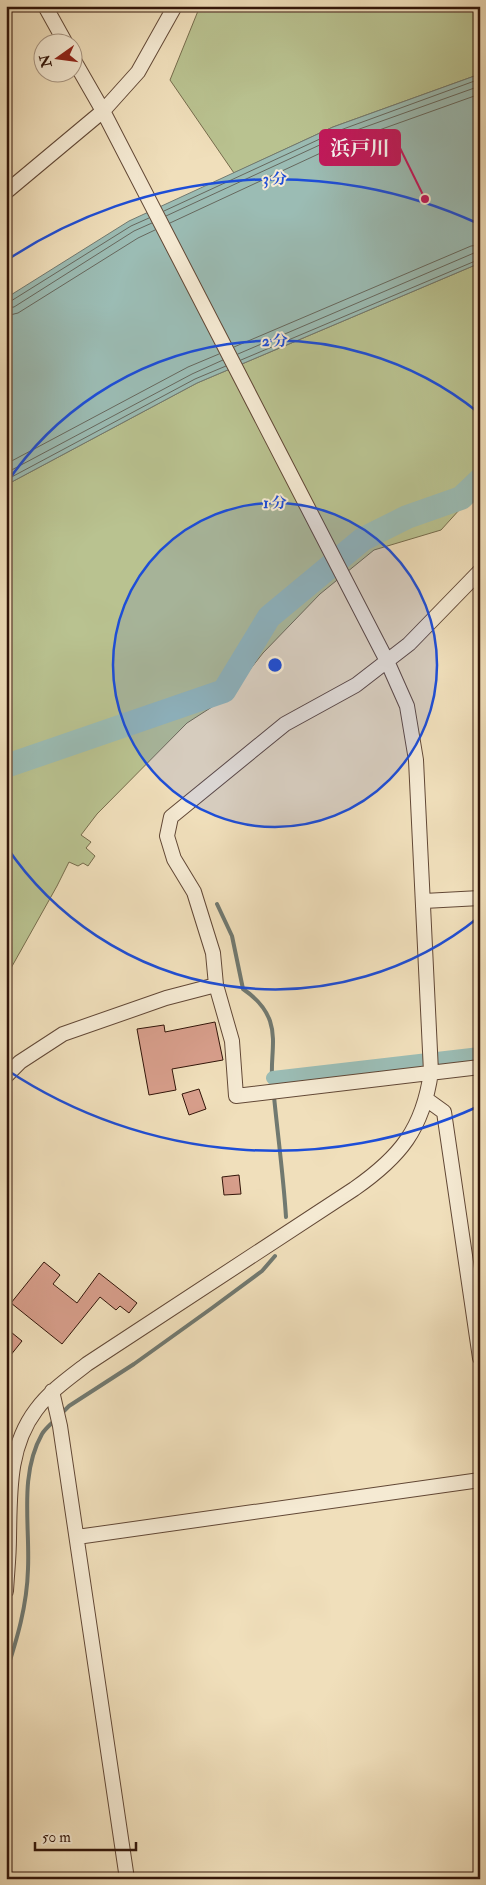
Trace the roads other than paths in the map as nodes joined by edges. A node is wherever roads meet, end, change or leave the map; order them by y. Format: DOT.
graph roads {
  1 [pos="44,6"];
  2 [pos="175,6"];
  3 [pos="59,32"];
  4 [pos="82,74"];
  5 [pos="103,111"];
  6 [pos="6,192"];
  7 [pos="480,571"];
  8 [pos="387,661"];
  9 [pos="480,898"];
  10 [pos="424,901"];
  11 [pos="216,985"];
  12 [pos="480,1067"];
  13 [pos="431,1072"];
  14 [pos="6,1076"];
  15 [pos="426,1099"];
  16 [pos="480,1358"];
  17 [pos="52,1391"];
  18 [pos="480,1480"];
  19 [pos="77,1537"];
  20 [pos="6,1590"];
  21 [pos="127,1879"];
  1 -- 3 [label="street"];
  2 -- 5 [label="street"];
  4 -- 5 [label="street"];
  5 -- 6 [label="street"];
  5 -- 8 [label="street"];
  7 -- 8 [label="street"];
  8 -- 10 [label="street"];
  8 -- 11 [label="street"];
  9 -- 10 [label="street"];
  10 -- 13 [label="street"];
  11 -- 13 [label="street"];
  11 -- 14 [label="street"];
  12 -- 13 [label="street"];
  13 -- 15 [label="street"];
  15 -- 16 [label="street"];
  15 -- 17 [label="street"];
  17 -- 19 [label="street"];
  17 -- 20 [label="street"];
  18 -- 19 [label="street"];
  19 -- 21 [label="street"];
}
